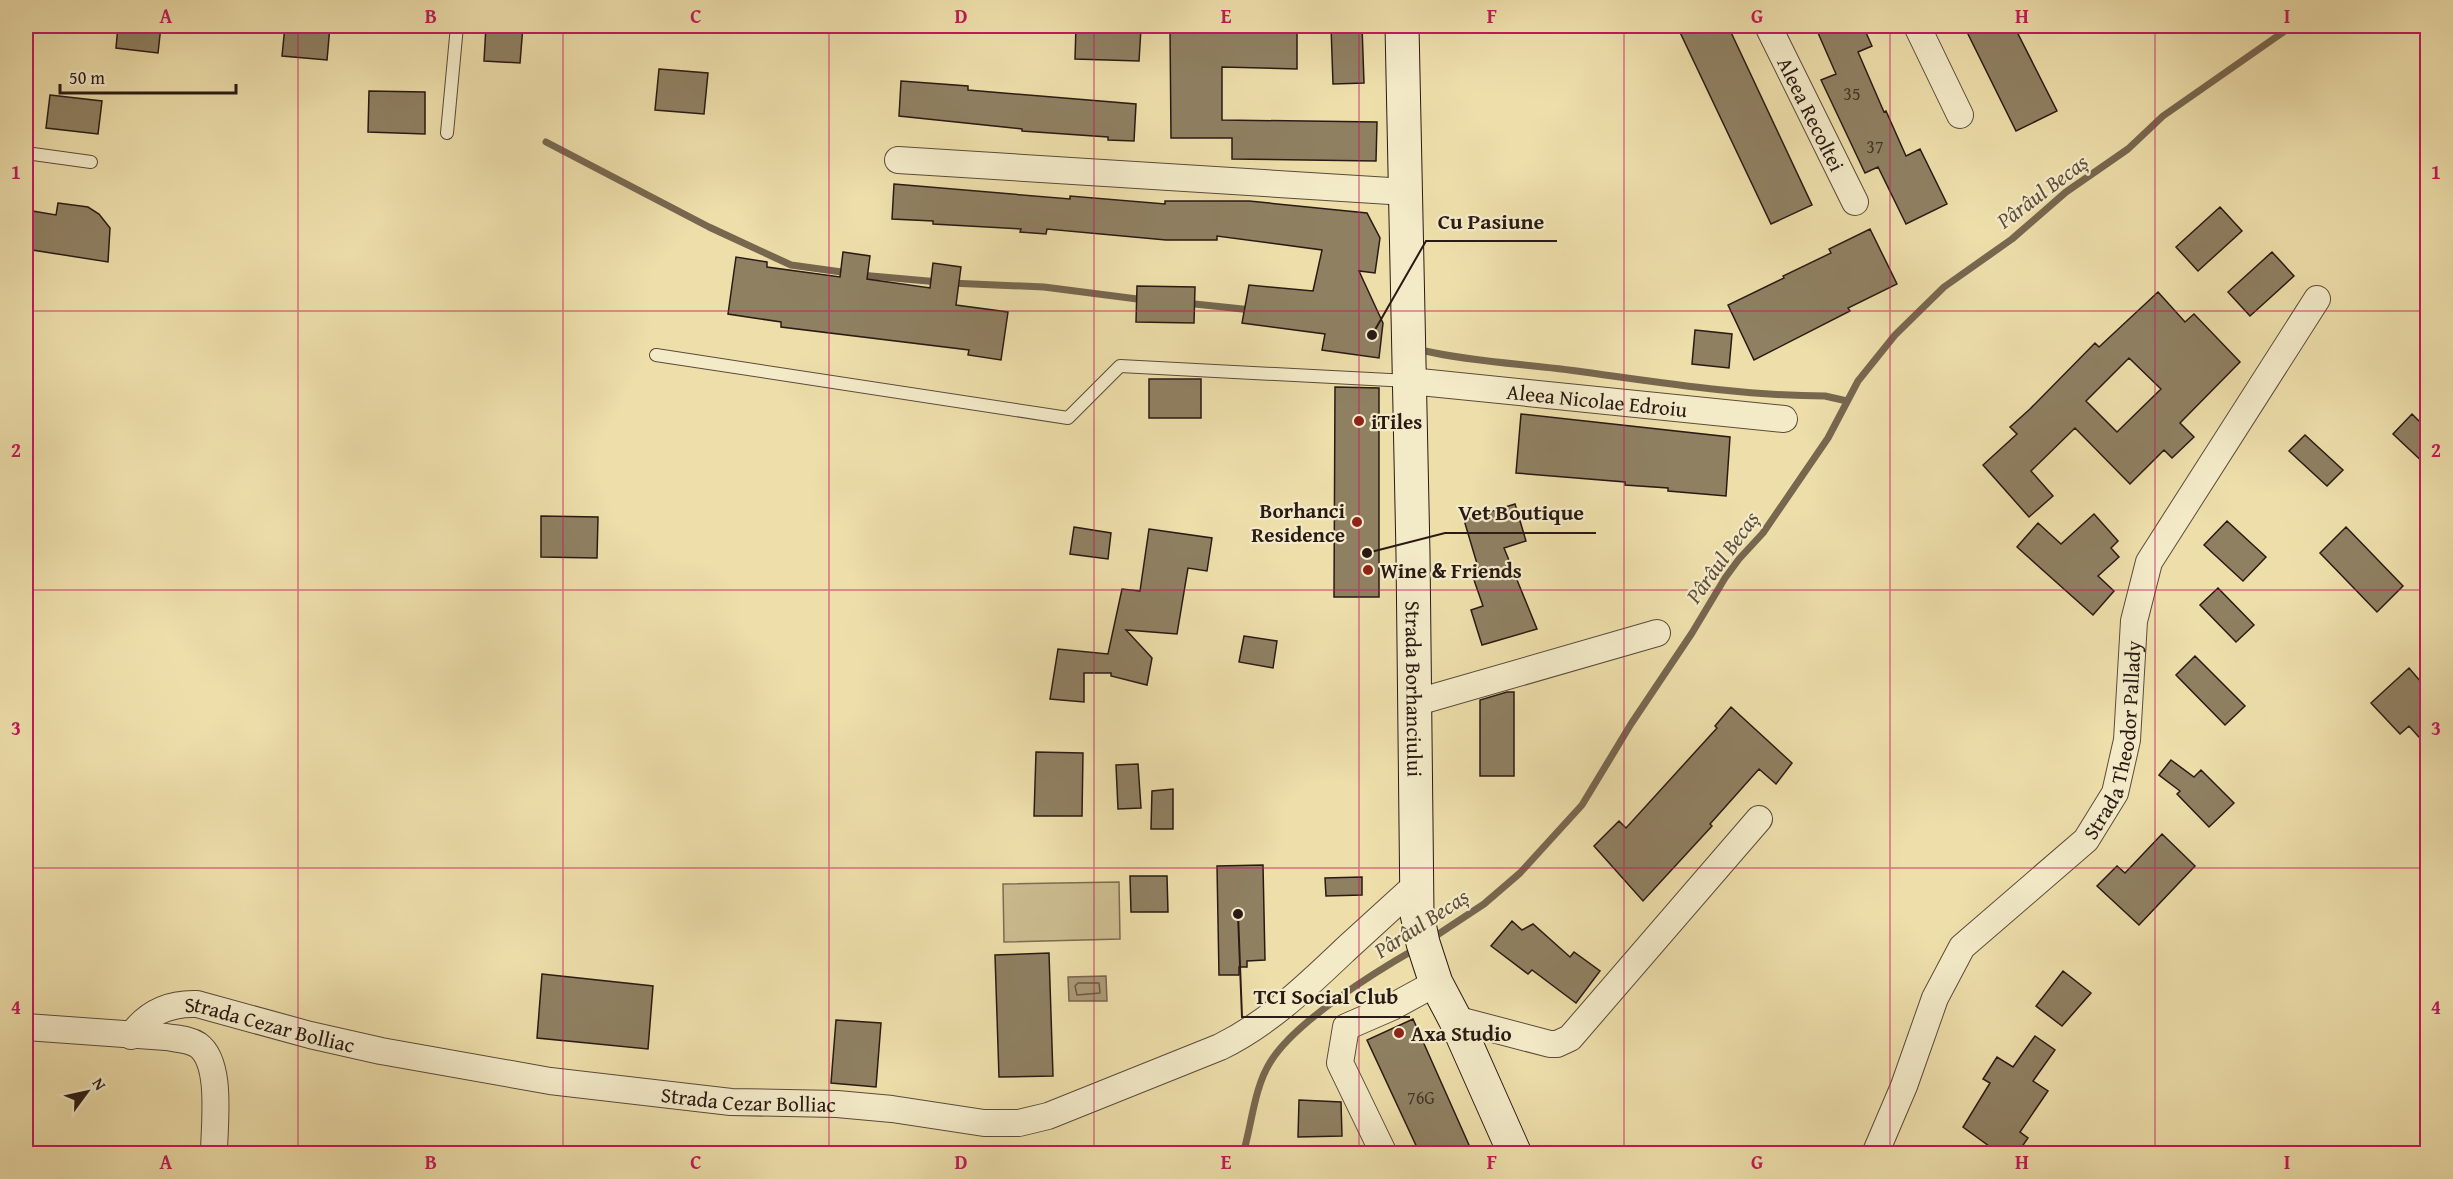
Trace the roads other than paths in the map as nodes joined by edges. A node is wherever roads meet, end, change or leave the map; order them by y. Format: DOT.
graph roads {
  1 [pos="457,26"];
  2 [pos="1402,26"];
  3 [pos="1768,26"];
  4 [pos="1917,26"];
  5 [pos="1960,115"];
  6 [pos="447,133"];
  7 [pos="26,153"];
  8 [pos="898,160"];
  9 [pos="91,162"];
  10 [pos="1406,192"];
  11 [pos="1854,202"];
  12 [pos="2317,299"];
  13 [pos="656,356"];
  14 [pos="1410,381"];
  15 [pos="1784,419"];
  16 [pos="1657,633"];
  17 [pos="1414,703"];
  18 [pos="1759,819"];
  19 [pos="1417,899"];
  20 [pos="1433,977"];
  21 [pos="1455,1019"];
  22 [pos="26,1027"];
  23 [pos="131,1036"];
  24 [pos="214,1154"];
  25 [pos="1384,1154"];
  26 [pos="1515,1154"];
  27 [pos="1875,1154"];
  1 -- 6 [label="lane"];
  2 -- 10 [label="main road, Strada Borhanciului"];
  3 -- 11 [label="street, Aleea Recoltei"];
  4 -- 5 [label="street"];
  7 -- 9 [label="lane"];
  8 -- 10 [label="street"];
  10 -- 14 [label="main road, Strada Borhanciului"];
  12 -- 27 [label="street, Strada Theodor Pallady"];
  13 -- 14 [label="lane"];
  14 -- 15 [label="street, Aleea Nicolae Edroiu"];
  14 -- 17 [label="main road, Strada Borhanciului"];
  16 -- 17 [label="street"];
  17 -- 19 [label="main road, Strada Borhanciului"];
  18 -- 21 [label="street"];
  19 -- 20 [label="main road, Strada Borhanciului"];
  19 -- 23 [label="street, Strada Cezar Bolliac"];
  20 -- 21 [label="main road, Strada Borhanciului"];
  20 -- 25 [label="street"];
  21 -- 26 [label="main road, Strada Borhanciului"];
  22 -- 23 [label="street"];
  23 -- 24 [label="street"];
}
